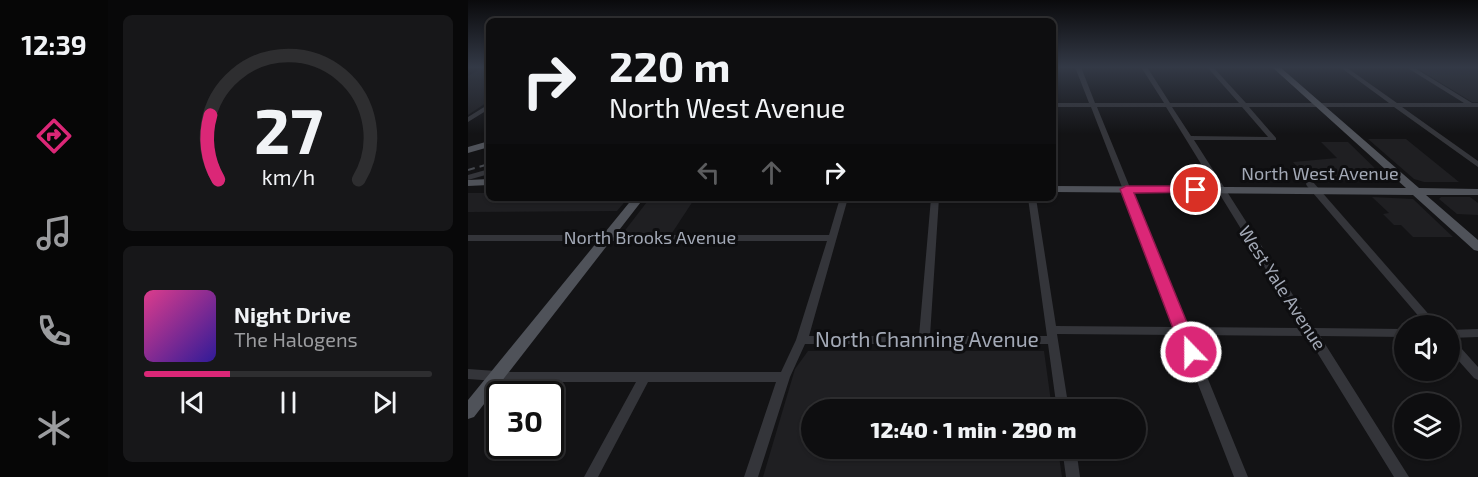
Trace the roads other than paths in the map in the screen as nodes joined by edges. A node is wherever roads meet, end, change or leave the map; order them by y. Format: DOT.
graph roads {
  1 [pos="1086,89"];
  2 [pos="1158,89"];
  3 [pos="1230,89"];
  4 [pos="1301,89"];
  5 [pos="1374,89"];
  6 [pos="1446,89"];
  7 [pos="1056,105"];
  8 [pos="1092,105"];
  9 [pos="1168,105"];
  10 [pos="1244,105"];
  11 [pos="1318,105"];
  12 [pos="1398,106"];
  13 [pos="1476,107"];
  14 [pos="486,108"];
  15 [pos="468,120"];
  16 [pos="1189,138"];
  17 [pos="486,145"];
  18 [pos="468,150"];
  19 [pos="1478,165"];
  20 [pos="486,172"];
  21 [pos="468,178"];
  22 [pos="486,182"];
  23 [pos="468,183"];
  24 [pos="1056,183"];
  25 [pos="1478,185"];
  26 [pos="1125,186"];
  27 [pos="1218,187"];
  28 [pos="1313,187"];
  29 [pos="486,188"];
  30 [pos="1411,188"];
  31 [pos="468,189"];
  32 [pos="1056,189"];
  33 [pos="1478,192"];
  34 [pos="637,201"];
  35 [pos="843,201"];
  36 [pos="935,201"];
  37 [pos="1032,201"];
  38 [pos="468,237"];
  39 [pos="608,237"];
  40 [pos="832,238"];
  41 [pos="1478,247"];
  42 [pos="1424,315"];
  43 [pos="1182,331"];
  44 [pos="1310,332"];
  45 [pos="1394,333"];
  46 [pos="1478,333"];
  47 [pos="1460,334"];
  48 [pos="1052,335"];
  49 [pos="802,340"];
  50 [pos="924,340"];
  51 [pos="1460,355"];
  52 [pos="468,374"];
  53 [pos="497,375"];
  54 [pos="1478,375"];
  55 [pos="645,377"];
  56 [pos="784,377"];
  57 [pos="1061,399"];
  58 [pos="468,412"];
  59 [pos="1071,459"];
  60 [pos="591,477"];
  61 [pos="751,477"];
  62 [pos="1073,477"];
  63 [pos="1241,477"];
  64 [pos="1402,477"];
  1 -- 8 [label="street"];
  2 -- 9 [label="street, West Yale Avenue"];
  3 -- 10 [label="street"];
  4 -- 11 [label="main road"];
  5 -- 12 [label="street"];
  6 -- 13 [label="street"];
  7 -- 8 [label="street"];
  8 -- 9 [label="street"];
  8 -- 26 [label="street"];
  9 -- 10 [label="street"];
  9 -- 16 [label="street, West Yale Avenue"];
  10 -- 11 [label="street"];
  10 -- 16 [label="street"];
  11 -- 12 [label="street"];
  11 -- 30 [label="main road"];
  12 -- 13 [label="street"];
  12 -- 19 [label="street"];
  14 -- 15 [label="street"];
  16 -- 27 [label="street, West Yale Avenue"];
  17 -- 18 [label="main road"];
  20 -- 21 [label="street"];
  22 -- 23 [label="main road"];
  24 -- 26 [label="main road, North West Avenue"];
  25 -- 30 [label="main road, North West Avenue"];
  26 -- 27 [label="main road, North West Avenue"];
  26 -- 32 [label="main road, North West Avenue"];
  26 -- 43 [label="street"];
  27 -- 28 [label="main road, North West Avenue"];
  27 -- 44 [label="street, West Yale Avenue"];
  28 -- 30 [label="main road, North West Avenue"];
  28 -- 42 [label="street"];
  29 -- 31 [label="main road"];
  30 -- 33 [label="main road, North West Avenue"];
  30 -- 41 [label="main road"];
  34 -- 39 [label="main road"];
  35 -- 40 [label="street"];
  36 -- 50 [label="street"];
  37 -- 48 [label="street"];
  38 -- 39 [label="street, North Brooks Avenue"];
  39 -- 40 [label="street, North Brooks Avenue"];
  39 -- 53 [label="main road"];
  40 -- 49 [label="street"];
  43 -- 44 [label="street, North Channing Avenue"];
  43 -- 48 [label="street, North Channing Avenue"];
  43 -- 63 [label="street"];
  44 -- 45 [label="street, North Channing Avenue"];
  44 -- 64 [label="street, West Yale Avenue"];
  46 -- 47 [label="street"];
  48 -- 50 [label="street, North Channing Avenue"];
  48 -- 57 [label="street"];
  49 -- 50 [label="street, North Channing Avenue"];
  49 -- 56 [label="street"];
  51 -- 54 [label="street"];
  52 -- 53 [label="street"];
  53 -- 55 [label="street"];
  53 -- 58 [label="main road"];
  55 -- 56 [label="street"];
  55 -- 60 [label="street"];
  56 -- 61 [label="street"];
  59 -- 62 [label="street"];
}
